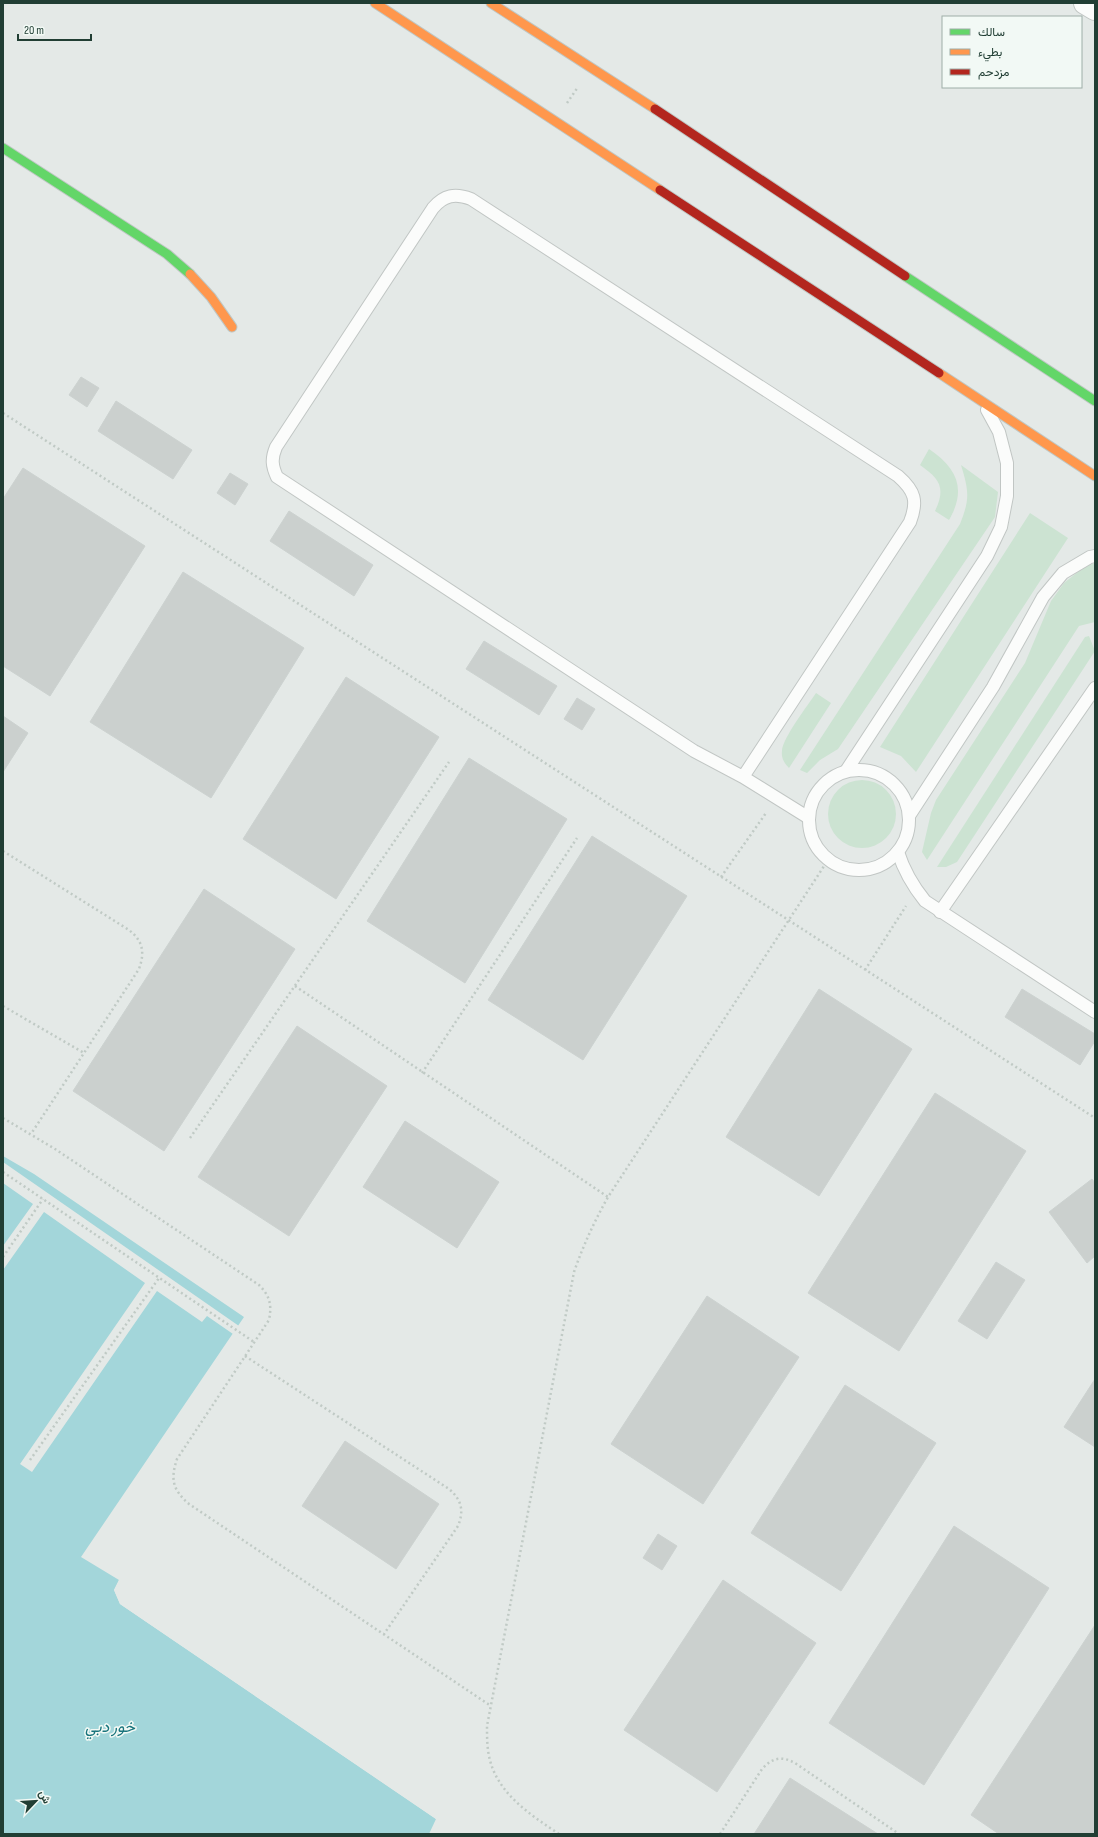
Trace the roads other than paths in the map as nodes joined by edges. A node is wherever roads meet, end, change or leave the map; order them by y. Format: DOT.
graph roads {
  1 [pos="375,3"];
  2 [pos="491,3"];
  3 [pos="1085,3"];
  4 [pos="1095,9"];
  5 [pos="3,148"];
  6 [pos="232,327"];
  7 [pos="1017,351"];
  8 [pos="1081,380"];
  9 [pos="1095,401"];
  10 [pos="984,403"];
  11 [pos="1095,476"];
  12 [pos="1095,556"];
  13 [pos="1095,688"];
  14 [pos="846,771"];
  15 [pos="743,777"];
  16 [pos="909,816"];
  17 [pos="809,818"];
  18 [pos="898,852"];
  19 [pos="940,912"];
  20 [pos="1095,1012"];
  1 -- 10 [label="main road"];
  2 -- 7 [label="main road"];
  3 -- 4 [label="street"];
  5 -- 6 [label="main road"];
  7 -- 8 [label="main road"];
  7 -- 9 [label="main road"];
  10 -- 11 [label="main road"];
  10 -- 14 [label="lane"];
  12 -- 16 [label="lane"];
  13 -- 19 [label="lane"];
  14 -- 16 [label="lane"];
  14 -- 17 [label="lane"];
  15 -- 15 [label="lane"];
  15 -- 17 [label="lane"];
  16 -- 18 [label="lane"];
  17 -- 18 [label="lane"];
  18 -- 19 [label="lane"];
  19 -- 20 [label="lane"];
}
